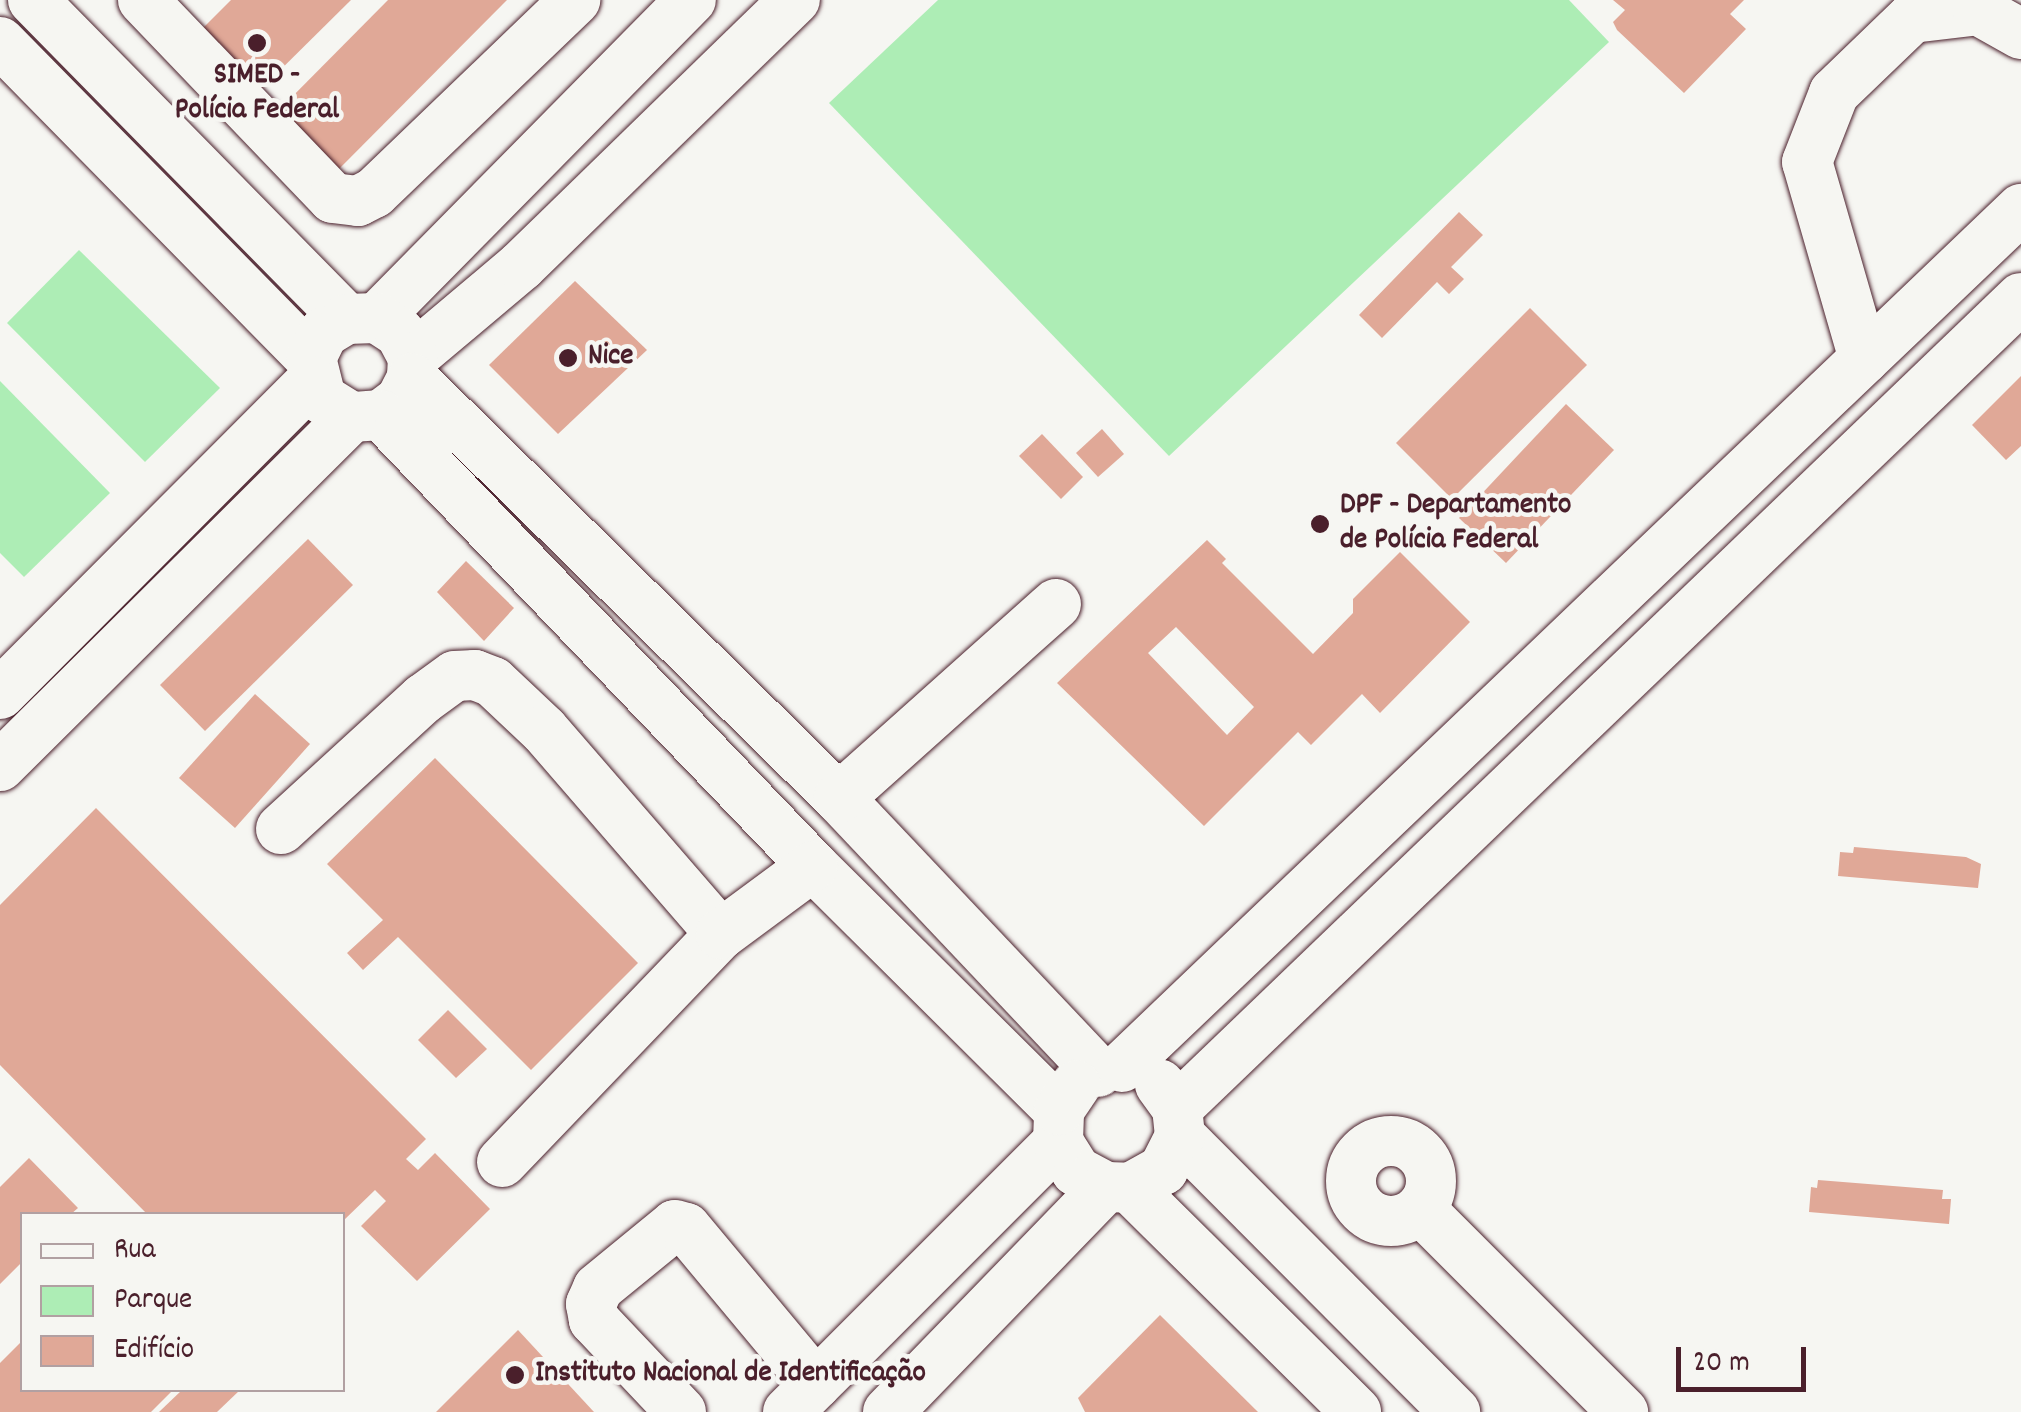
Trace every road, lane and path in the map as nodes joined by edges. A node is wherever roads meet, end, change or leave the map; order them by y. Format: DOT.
graph roads {
  1 [pos="33,0"];
  2 [pos="143,0"];
  3 [pos="574,0"];
  4 [pos="691,0"];
  5 [pos="794,0"];
  6 [pos="2021,34"];
  7 [pos="0,42"];
  8 [pos="2021,209"];
  9 [pos="2021,298"];
  10 [pos="361,318"];
  11 [pos="1864,359"];
  12 [pos="311,369"];
  13 [pos="389,392"];
  14 [pos="1056,604"];
  15 [pos="0,694"];
  16 [pos="0,766"];
  17 [pos="839,798"];
  18 [pos="280,829"];
  19 [pos="812,866"];
  20 [pos="721,934"];
  21 [pos="1110,1070"];
  22 [pos="1178,1122"];
  23 [pos="1059,1126"];
  24 [pos="502,1162"];
  25 [pos="1118,1188"];
  26 [pos="1421,1210"];
  27 [pos="802,1398"];
  28 [pos="681,1412"];
  29 [pos="888,1412"];
  30 [pos="1356,1412"];
  31 [pos="1456,1412"];
  32 [pos="1623,1412"];
  1 -- 10 [label="lane"];
  2 -- 3 [label="lane"];
  4 -- 10 [label="lane"];
  5 -- 13 [label="lane"];
  6 -- 11 [label="lane"];
  7 -- 12 [label="lane"];
  8 -- 11 [label="lane"];
  9 -- 22 [label="lane"];
  10 -- 12 [label="lane"];
  10 -- 13 [label="lane"];
  11 -- 21 [label="lane"];
  12 -- 13 [label="lane"];
  12 -- 15 [label="lane"];
  13 -- 16 [label="lane"];
  13 -- 17 [label="lane"];
  13 -- 19 [label="lane"];
  14 -- 17 [label="lane"];
  17 -- 21 [label="lane"];
  18 -- 20 [label="lane"];
  19 -- 20 [label="lane"];
  19 -- 23 [label="lane"];
  20 -- 24 [label="lane"];
  21 -- 22 [label="lane"];
  21 -- 23 [label="lane"];
  22 -- 25 [label="lane"];
  22 -- 31 [label="lane"];
  23 -- 25 [label="lane"];
  23 -- 27 [label="lane"];
  25 -- 29 [label="lane"];
  25 -- 30 [label="lane"];
  26 -- 32 [label="lane"];
  27 -- 28 [label="lane"];
}
